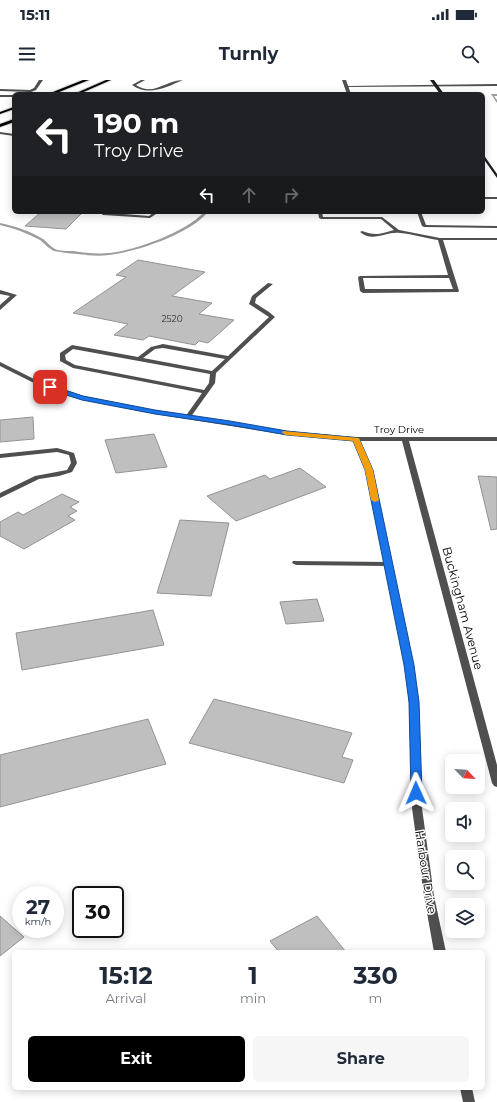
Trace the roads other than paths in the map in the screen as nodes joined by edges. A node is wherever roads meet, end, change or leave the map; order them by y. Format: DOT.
graph roads {
  1 [pos="41,80"];
  2 [pos="87,80"];
  3 [pos="110,80"];
  4 [pos="143,80"];
  5 [pos="181,80"];
  6 [pos="344,80"];
  7 [pos="432,80"];
  8 [pos="466,80"];
  9 [pos="496,80"];
  10 [pos="497,84"];
  11 [pos="436,86"];
  12 [pos="471,86"];
  13 [pos="346,87"];
  14 [pos="0,90"];
  15 [pos="8,90"];
  16 [pos="55,92"];
  17 [pos="81,92"];
  18 [pos="348,92"];
  19 [pos="440,92"];
  20 [pos="2,96"];
  21 [pos="12,109"];
  22 [pos="0,113"];
  23 [pos="12,121"];
  24 [pos="8,122"];
  25 [pos="12,123"];
  26 [pos="0,126"];
  27 [pos="0,133"];
  28 [pos="12,134"];
  29 [pos="485,158"];
  30 [pos="497,177"];
  31 [pos="485,198"];
  32 [pos="497,198"];
  33 [pos="103,214"];
  34 [pos="154,214"];
  35 [pos="320,214"];
  36 [pos="356,214"];
  37 [pos="381,214"];
  38 [pos="420,214"];
  39 [pos="382,218"];
  40 [pos="357,220"];
  41 [pos="424,226"];
  42 [pos="476,227"];
  43 [pos="497,227"];
  44 [pos="398,231"];
  45 [pos="362,232"];
  46 [pos="428,237"];
  47 [pos="440,239"];
  48 [pos="482,239"];
  49 [pos="497,239"];
  50 [pos="451,276"];
  51 [pos="270,284"];
  52 [pos="0,292"];
  53 [pos="0,308"];
  54 [pos="229,358"];
  55 [pos="139,359"];
  56 [pos="0,364"];
  57 [pos="213,373"];
  58 [pos="206,392"];
  59 [pos="188,417"];
  60 [pos="356,439"];
  61 [pos="405,439"];
  62 [pos="497,439"];
  63 [pos="0,456"];
  64 [pos="0,496"];
  65 [pos="296,563"];
  66 [pos="388,564"];
  67 [pos="497,783"];
  68 [pos="440,950"];
  69 [pos="466,1090"];
  70 [pos="469,1102"];
  1 -- 15 [label="street"];
  2 -- 16 [label="main road"];
  3 -- 17 [label="main road"];
  4 -- 5 [label="street"];
  6 -- 13 [label="street"];
  7 -- 11 [label="street"];
  8 -- 12 [label="street"];
  9 -- 10 [label="street"];
  10 -- 12 [label="street"];
  11 -- 12 [label="street"];
  11 -- 13 [label="street"];
  11 -- 19 [label="street"];
  13 -- 18 [label="street"];
  14 -- 15 [label="street"];
  15 -- 20 [label="street"];
  21 -- 22 [label="main road"];
  23 -- 24 [label="main road"];
  24 -- 25 [label="street"];
  24 -- 26 [label="main road"];
  27 -- 28 [label="street"];
  29 -- 30 [label="street"];
  31 -- 32 [label="street"];
  33 -- 34 [label="street"];
  35 -- 40 [label="street"];
  36 -- 40 [label="street"];
  37 -- 39 [label="street"];
  38 -- 41 [label="street"];
  39 -- 40 [label="street"];
  39 -- 44 [label="street"];
  41 -- 42 [label="street"];
  41 -- 46 [label="street"];
  42 -- 43 [label="street"];
  42 -- 48 [label="street"];
  44 -- 45 [label="street"];
  44 -- 46 [label="street"];
  46 -- 47 [label="street"];
  47 -- 48 [label="street"];
  47 -- 50 [label="street"];
  48 -- 49 [label="street"];
  50 -- 50 [label="street"];
  51 -- 54 [label="street"];
  52 -- 53 [label="street"];
  54 -- 55 [label="street"];
  54 -- 57 [label="street"];
  55 -- 57 [label="street"];
  55 -- 58 [label="street"];
  56 -- 59 [label="street, Troy Drive"];
  57 -- 58 [label="street"];
  58 -- 59 [label="street"];
  59 -- 60 [label="street, Troy Drive"];
  60 -- 61 [label="street, Troy Drive"];
  60 -- 66 [label="street, Harbour Drive"];
  61 -- 62 [label="street, Troy Drive"];
  61 -- 67 [label="street, Buckingham Avenue"];
  63 -- 64 [label="street"];
  65 -- 66 [label="street"];
  66 -- 68 [label="street, Harbour Drive"];
  69 -- 70 [label="street"];
}
